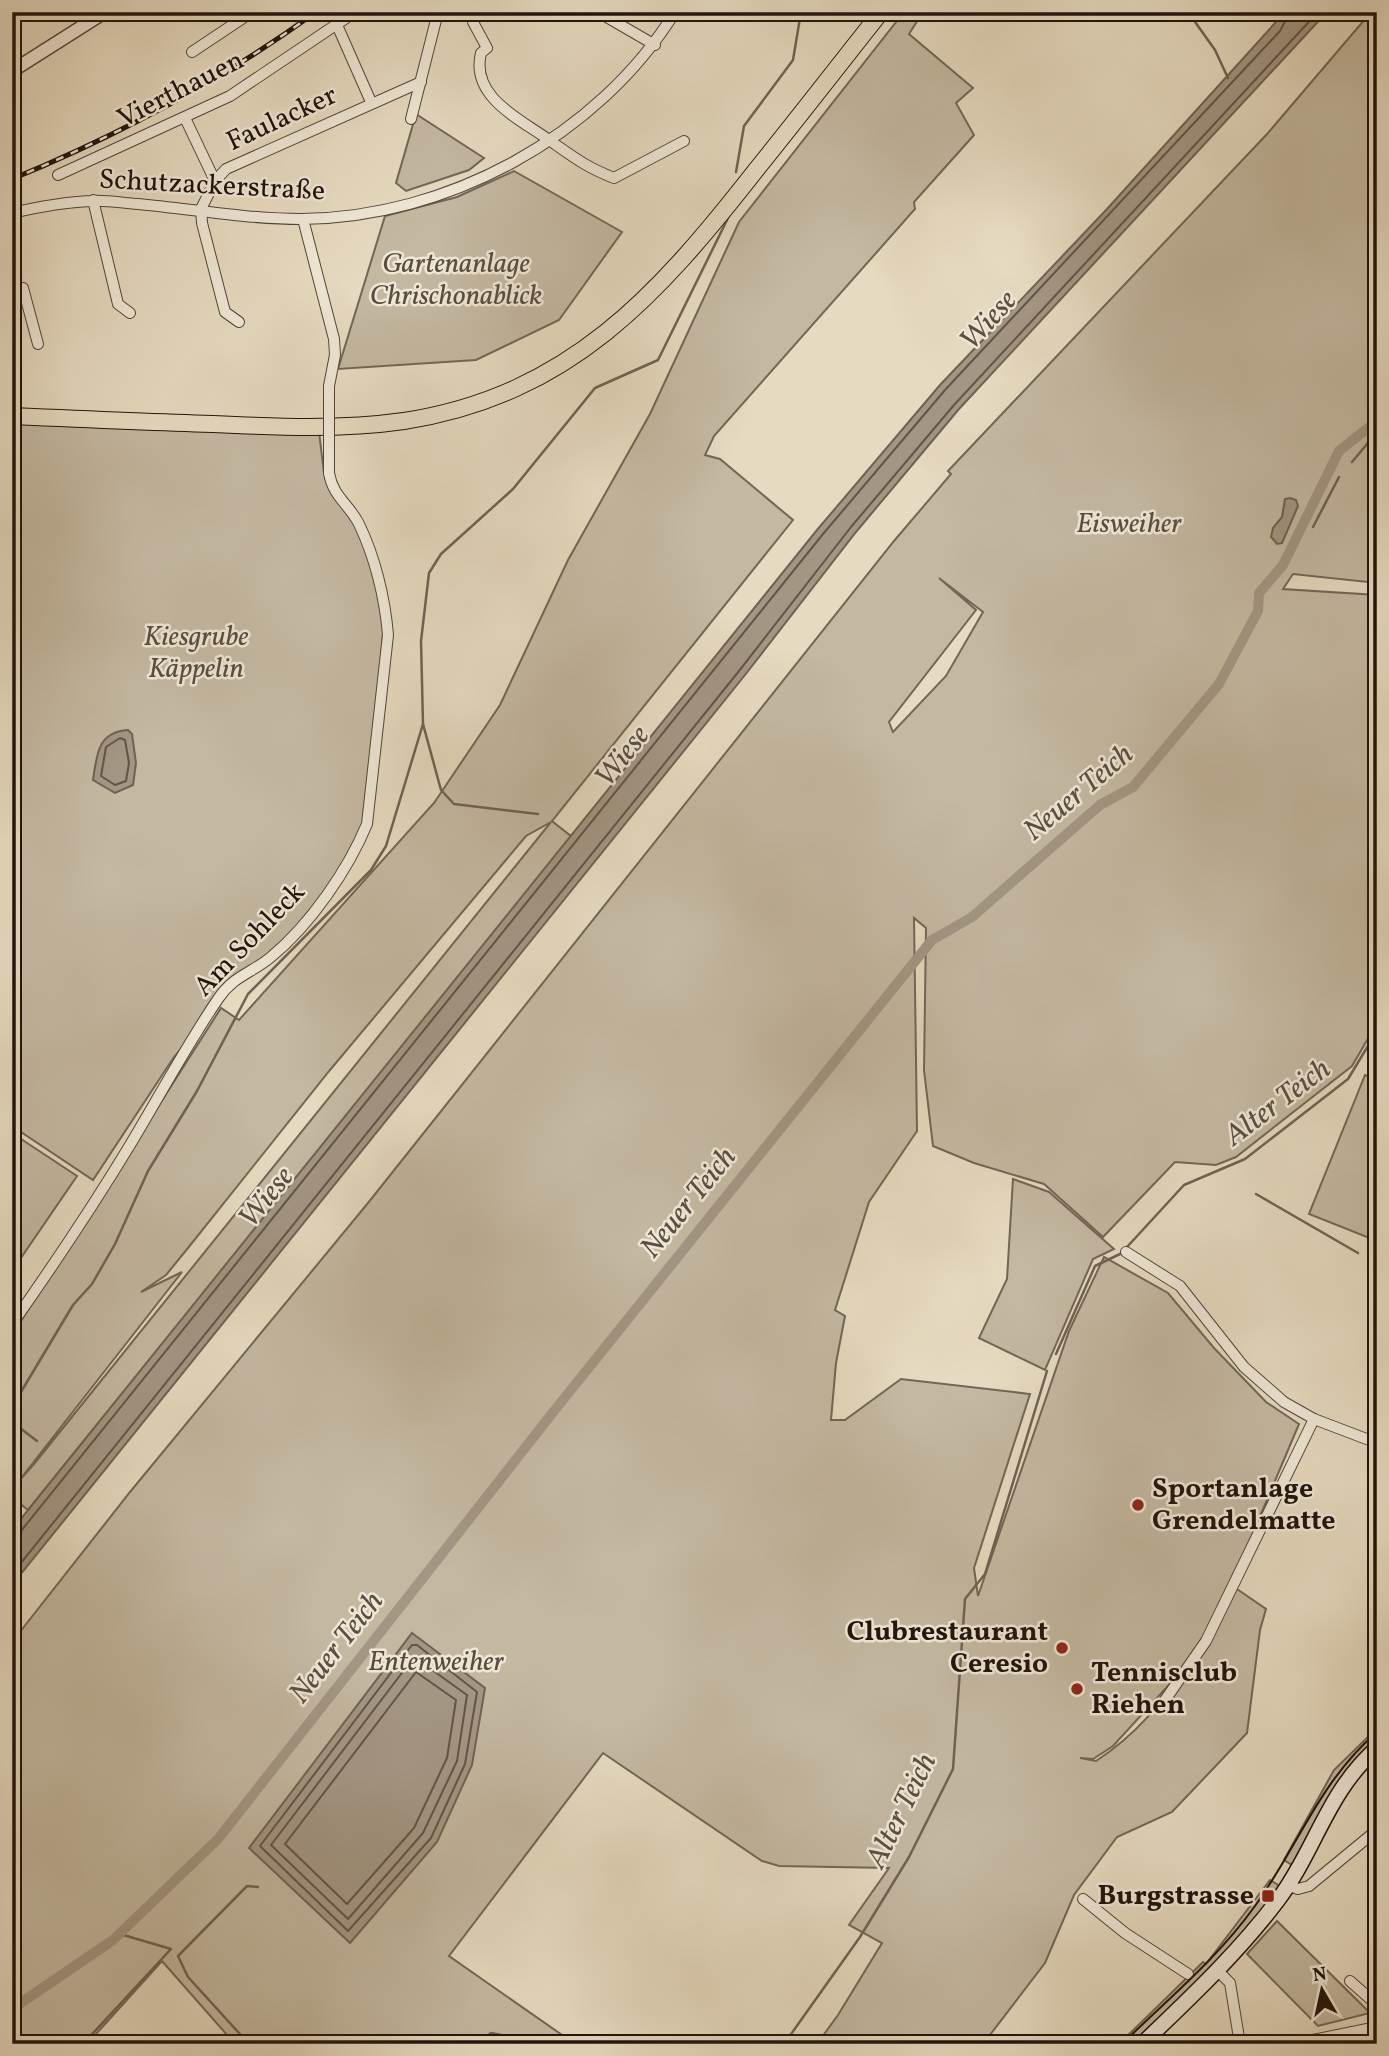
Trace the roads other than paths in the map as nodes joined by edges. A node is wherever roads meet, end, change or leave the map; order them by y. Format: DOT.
graph roads {
  1 [pos="105,12"];
  2 [pos="252,12"];
  3 [pos="355,12"];
  4 [pos="438,12"];
  5 [pos="598,12"];
  6 [pos="675,12"];
  7 [pos="881,12"];
  8 [pos="473,22"];
  9 [pos="337,25"];
  10 [pos="655,45"];
  11 [pos="192,52"];
  12 [pos="12,71"];
  13 [pos="421,82"];
  14 [pos="371,102"];
  15 [pos="185,118"];
  16 [pos="411,119"];
  17 [pos="549,140"];
  18 [pos="684,141"];
  19 [pos="58,175"];
  20 [pos="215,181"];
  21 [pos="93,200"];
  22 [pos="201,209"];
  23 [pos="12,213"];
  24 [pos="303,219"];
  25 [pos="12,291"];
  26 [pos="130,313"];
  27 [pos="239,322"];
  28 [pos="38,344"];
  29 [pos="12,416"];
  30 [pos="1126,1252"];
  31 [pos="12,1324"];
  32 [pos="1314,1419"];
  33 [pos="1377,1443"];
  34 [pos="1163,1703"];
  35 [pos="1377,1748"];
  36 [pos="1377,1830"];
  37 [pos="1287,1885"];
  38 [pos="1083,1899"];
  39 [pos="1218,1971"];
  40 [pos="1188,1975"];
  41 [pos="1350,1981"];
  42 [pos="1377,2006"];
  43 [pos="1377,2027"];
  44 [pos="1353,2032"];
  45 [pos="1142,2044"];
  46 [pos="1240,2044"];
  47 [pos="1293,2044"];
  48 [pos="1356,2044"];
  1 -- 12 [label="street"];
  2 -- 11 [label="street"];
  3 -- 9 [label="street, Vierthauen"];
  4 -- 13 [label="street"];
  5 -- 10 [label="street"];
  6 -- 10 [label="street, Schutzackerstraße"];
  7 -- 29 [label="main road"];
  8 -- 17 [label="street"];
  9 -- 14 [label="street, Faulacker"];
  9 -- 15 [label="street, Vierthauen"];
  10 -- 17 [label="street, Schutzackerstraße"];
  13 -- 14 [label="street, Faulacker"];
  13 -- 16 [label="street"];
  14 -- 20 [label="street, Faulacker"];
  15 -- 19 [label="street, Vierthauen"];
  15 -- 20 [label="street, Faulacker"];
  17 -- 18 [label="street"];
  17 -- 24 [label="street, Schutzackerstraße"];
  20 -- 22 [label="street, Faulacker"];
  21 -- 22 [label="street, Schutzackerstraße"];
  21 -- 23 [label="street, Schutzackerstraße"];
  21 -- 26 [label="street"];
  22 -- 24 [label="street, Schutzackerstraße"];
  22 -- 27 [label="street"];
  24 -- 31 [label="street, Am Sohleck, bridge"];
  25 -- 28 [label="street"];
  30 -- 32 [label="street"];
  32 -- 33 [label="street"];
  32 -- 34 [label="street"];
  35 -- 37 [label="main road"];
  36 -- 37 [label="street"];
  37 -- 39 [label="main road"];
  38 -- 40 [label="street"];
  39 -- 45 [label="main road"];
  39 -- 46 [label="street"];
  41 -- 42 [label="street"];
  43 -- 44 [label="street"];
  44 -- 47 [label="street"];
  44 -- 48 [label="street"];
}
